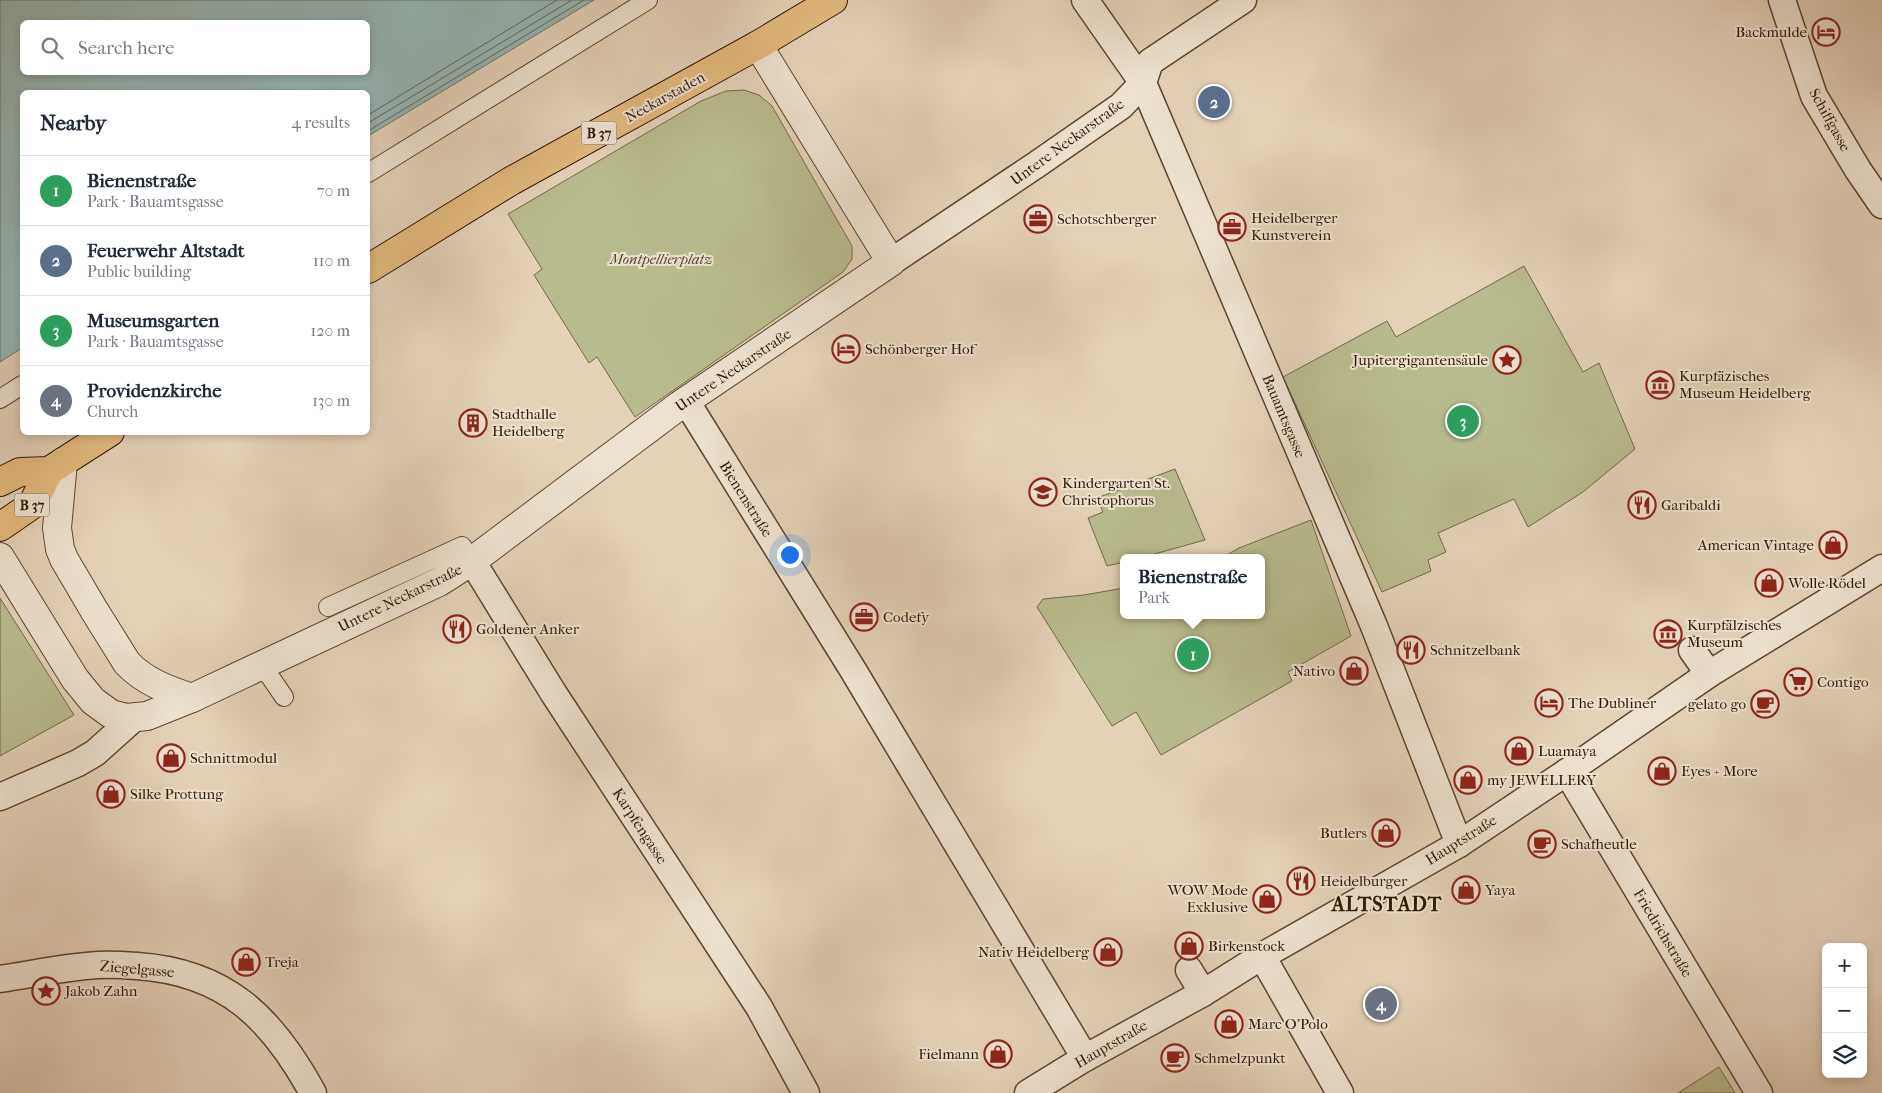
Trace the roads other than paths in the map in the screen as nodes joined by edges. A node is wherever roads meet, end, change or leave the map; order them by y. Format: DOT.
graph roads {
  1 [pos="648,0"];
  2 [pos="833,0"];
  3 [pos="1085,0"];
  4 [pos="1243,0"];
  5 [pos="1782,0"];
  6 [pos="758,45"];
  7 [pos="1143,83"];
  8 [pos="370,173"];
  9 [pos="1882,205"];
  10 [pos="891,262"];
  11 [pos="370,268"];
  12 [pos="20,386"];
  13 [pos="0,398"];
  14 [pos="686,401"];
  15 [pos="105,435"];
  16 [pos="56,467"];
  17 [pos="0,482"];
  18 [pos="0,528"];
  19 [pos="0,557"];
  20 [pos="472,561"];
  21 [pos="1882,568"];
  22 [pos="328,607"];
  23 [pos="1692,650"];
  24 [pos="256,667"];
  25 [pos="1709,674"];
  26 [pos="284,696"];
  27 [pos="192,698"];
  28 [pos="134,718"];
  29 [pos="1567,772"];
  30 [pos="0,797"];
  31 [pos="1459,844"];
  32 [pos="1262,956"];
  33 [pos="1189,970"];
  34 [pos="0,979"];
  35 [pos="1203,993"];
  36 [pos="1085,1058"];
  37 [pos="313,1093"];
  38 [pos="806,1093"];
  39 [pos="1028,1093"];
  40 [pos="1340,1093"];
  41 [pos="1759,1093"];
  1 -- 8 [label="lane"];
  2 -- 6 [label="main road, Neckarstaden / B 37"];
  3 -- 7 [label="street, Bauamtsgasse"];
  4 -- 7 [label="street, Untere Neckarstraße"];
  5 -- 9 [label="street, Schiffgasse"];
  6 -- 10 [label="street"];
  6 -- 11 [label="main road, Neckarstaden / B 37"];
  7 -- 10 [label="street, Untere Neckarstraße"];
  7 -- 31 [label="street, Bauamtsgasse"];
  10 -- 14 [label="street, Untere Neckarstraße"];
  12 -- 13 [label="lane"];
  14 -- 20 [label="street, Untere Neckarstraße"];
  14 -- 36 [label="street, Bienenstraße"];
  15 -- 16 [label="main road"];
  16 -- 17 [label="main road, B 37"];
  16 -- 18 [label="main road, B 37"];
  16 -- 27 [label="street"];
  19 -- 28 [label="street, Untere Neckarstraße"];
  20 -- 22 [label="lane"];
  20 -- 24 [label="street, Untere Neckarstraße"];
  20 -- 38 [label="street, Karpfengasse"];
  21 -- 25 [label="street, Hauptstraße"];
  23 -- 25 [label="street"];
  24 -- 26 [label="lane"];
  24 -- 27 [label="street, Untere Neckarstraße"];
  25 -- 29 [label="street, Hauptstraße"];
  27 -- 28 [label="street, Untere Neckarstraße"];
  28 -- 30 [label="street, Untere Neckarstraße"];
  29 -- 31 [label="street, Hauptstraße"];
  29 -- 41 [label="street, Friedrichstraße"];
  31 -- 32 [label="street, Hauptstraße"];
  32 -- 35 [label="street, Hauptstraße"];
  32 -- 40 [label="street"];
  33 -- 35 [label="street"];
  34 -- 37 [label="street, Ziegelgasse"];
  35 -- 36 [label="street, Hauptstraße"];
  36 -- 39 [label="street, Hauptstraße"];
}
